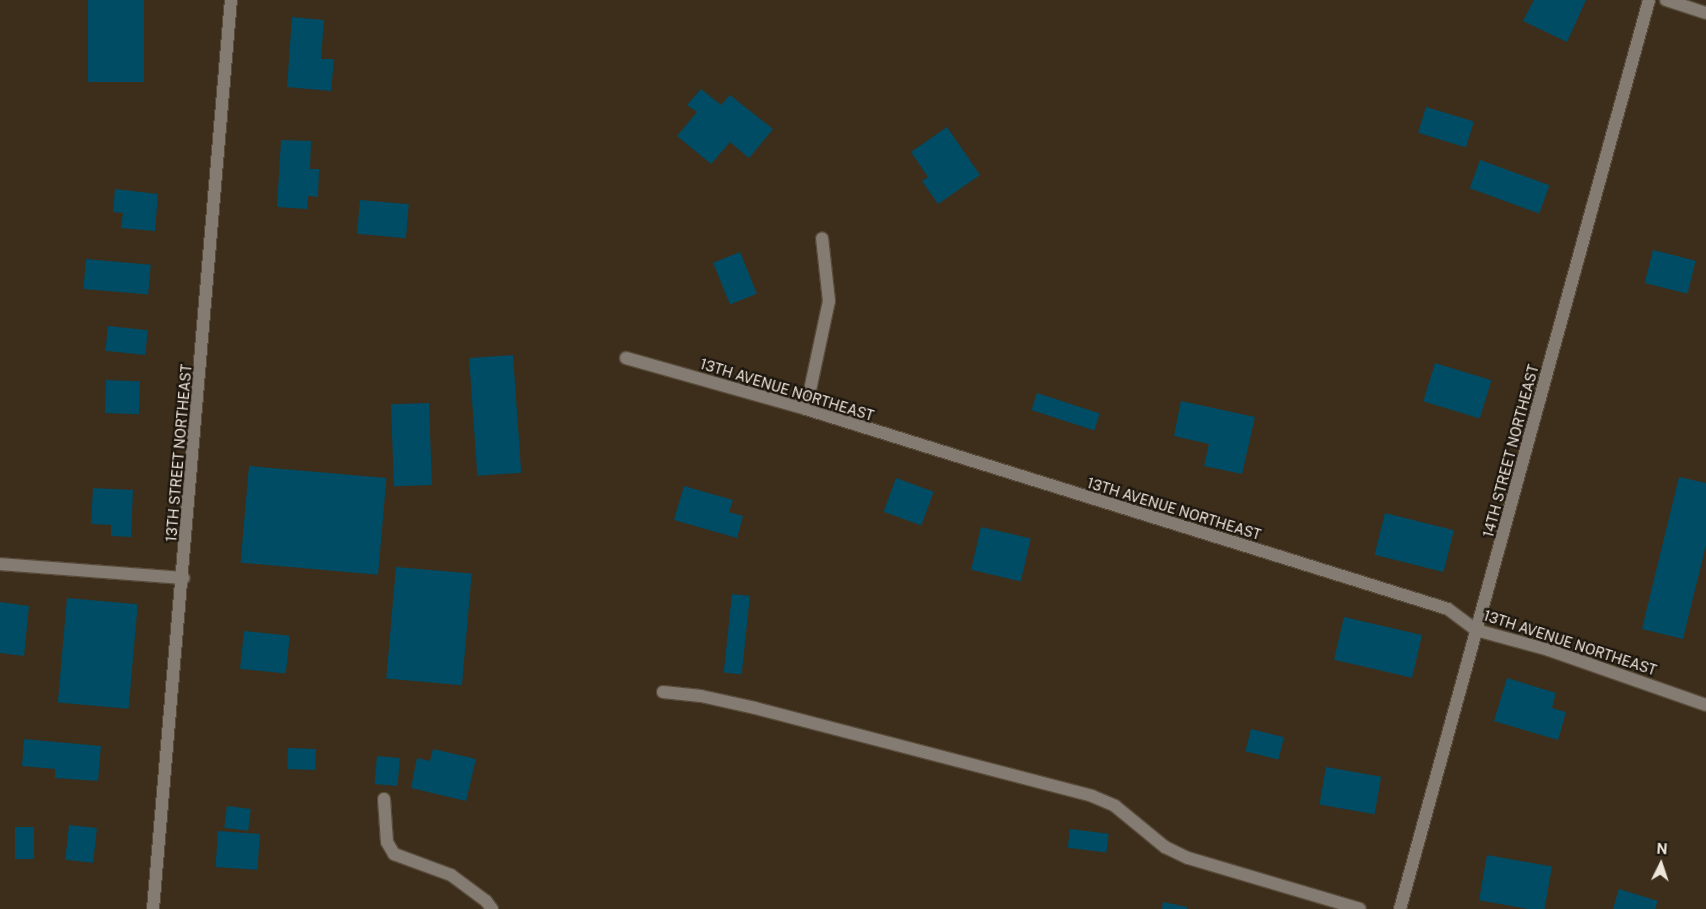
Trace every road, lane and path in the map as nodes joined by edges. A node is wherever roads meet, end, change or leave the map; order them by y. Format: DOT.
graph roads {
  1 [pos="232,0"];
  2 [pos="1649,0"];
  3 [pos="1666,0"];
  4 [pos="1706,12"];
  5 [pos="822,238"];
  6 [pos="626,358"];
  7 [pos="806,409"];
  8 [pos="0,564"];
  9 [pos="183,578"];
  10 [pos="1476,630"];
  11 [pos="663,692"];
  12 [pos="1706,705"];
  13 [pos="384,799"];
  14 [pos="153,909"];
  15 [pos="492,909"];
  16 [pos="1360,909"];
  17 [pos="1400,909"];
  1 -- 9 [label="street, 13TH STREET NORTHEAST"];
  2 -- 10 [label="street, 14TH STREET NORTHEAST"];
  3 -- 4 [label="street"];
  5 -- 7 [label="street"];
  6 -- 7 [label="street, 13TH AVENUE NORTHEAST"];
  7 -- 10 [label="street, 13TH AVENUE NORTHEAST"];
  8 -- 9 [label="street"];
  9 -- 14 [label="street, 13TH STREET NORTHEAST"];
  10 -- 12 [label="street, 13TH AVENUE NORTHEAST"];
  10 -- 17 [label="street, 14TH STREET NORTHEAST"];
  11 -- 16 [label="street"];
  13 -- 15 [label="street"];
}
